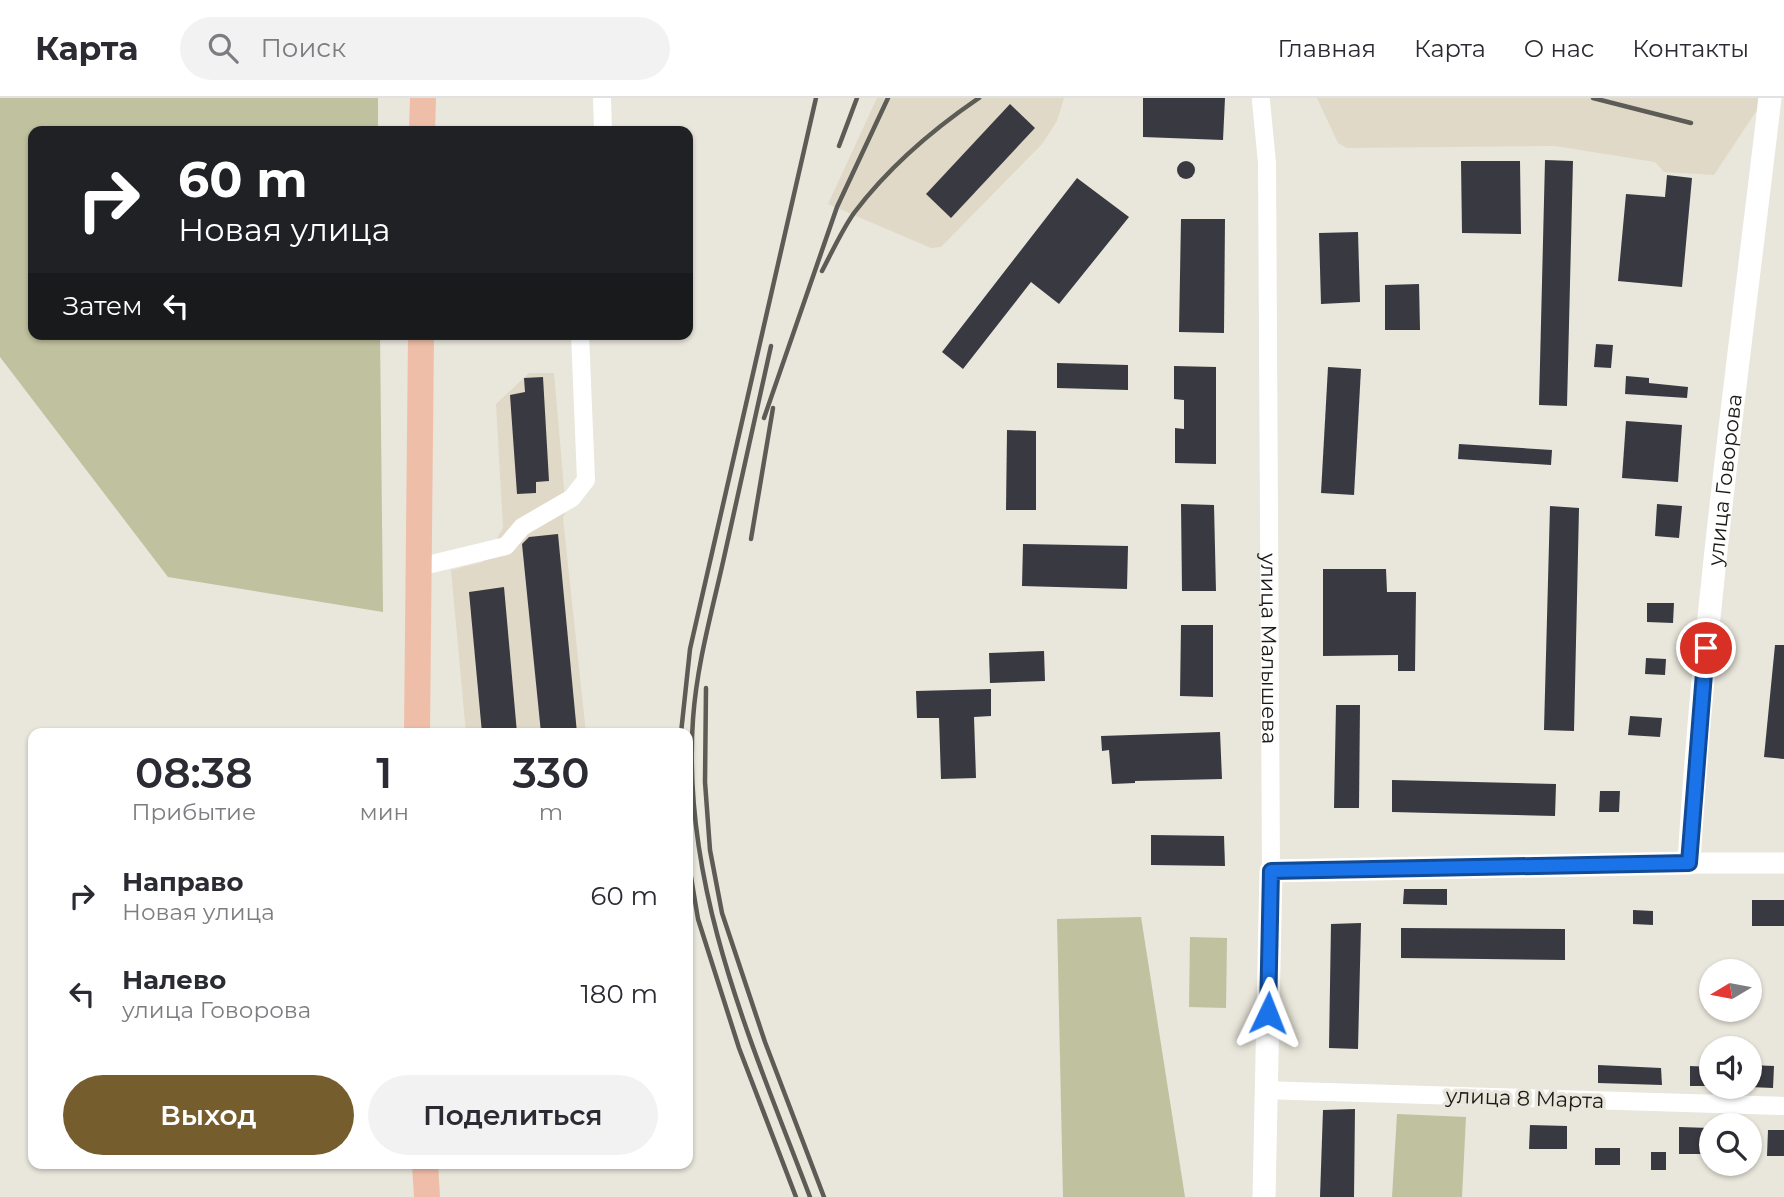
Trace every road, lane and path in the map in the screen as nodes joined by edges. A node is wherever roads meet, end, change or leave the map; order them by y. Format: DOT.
graph roads {
  1 [pos="423,98"];
  2 [pos="602,98"];
  3 [pos="1770,98"];
  4 [pos="1261,101"];
  5 [pos="422,126"];
  6 [pos="603,126"];
  7 [pos="421,340"];
  8 [pos="580,340"];
  9 [pos="419,567"];
  10 [pos="417,728"];
  11 [pos="1689,863"];
  12 [pos="1784,863"];
  13 [pos="1271,871"];
  14 [pos="1265,1090"];
  15 [pos="1784,1106"];
  16 [pos="425,1169"];
  17 [pos="427,1197"];
  18 [pos="1264,1197"];
  1 -- 5 [label="main road"];
  2 -- 6 [label="street"];
  3 -- 11 [label="main road, улица Говорова"];
  4 -- 13 [label="street, улица Малышева"];
  7 -- 9 [label="main road"];
  8 -- 9 [label="street"];
  9 -- 10 [label="main road"];
  11 -- 12 [label="street"];
  11 -- 13 [label="main road"];
  13 -- 14 [label="main road, улица Малышева"];
  14 -- 15 [label="street, улица 8 Марта"];
  14 -- 18 [label="main road, улица Малышева"];
  16 -- 17 [label="main road"];
}
